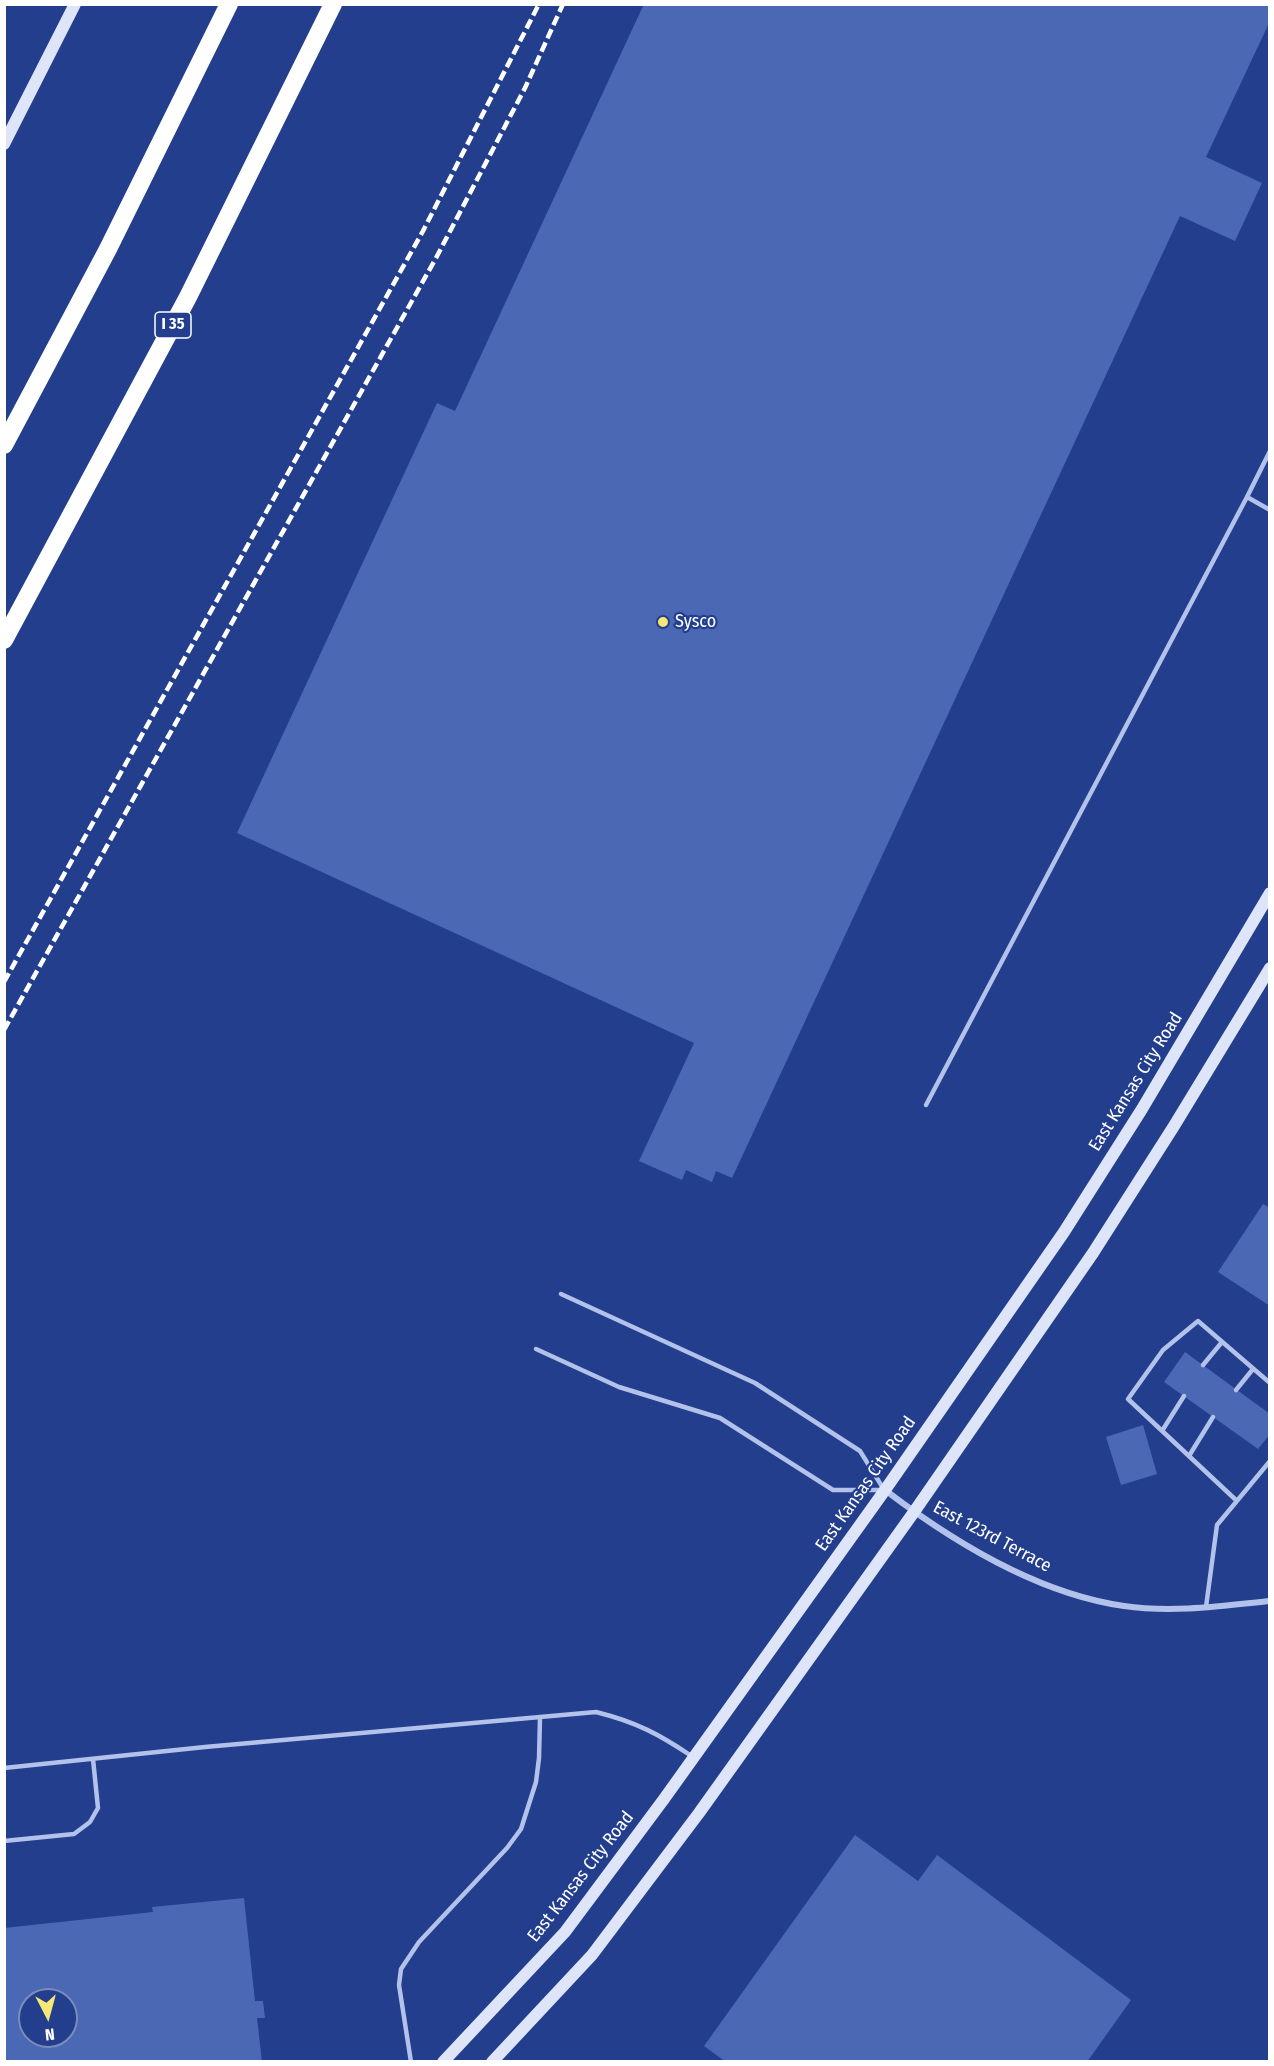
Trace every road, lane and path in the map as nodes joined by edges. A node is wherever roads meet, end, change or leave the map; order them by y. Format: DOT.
graph roads {
  1 [pos="75,4"];
  2 [pos="229,4"];
  3 [pos="333,4"];
  4 [pos="4,144"];
  5 [pos="4,445"];
  6 [pos="1269,451"];
  7 [pos="1247,497"];
  8 [pos="1269,510"];
  9 [pos="4,640"];
  10 [pos="1269,893"];
  11 [pos="1269,968"];
  12 [pos="926,1105"];
  13 [pos="561,1294"];
  14 [pos="1222,1342"];
  15 [pos="536,1349"];
  16 [pos="1203,1365"];
  17 [pos="1253,1368"];
  18 [pos="1269,1383"];
  19 [pos="1236,1390"];
  20 [pos="1184,1396"];
  21 [pos="1213,1418"];
  22 [pos="1162,1431"];
  23 [pos="1189,1456"];
  24 [pos="1269,1461"];
  25 [pos="885,1490"];
  26 [pos="1237,1501"];
  27 [pos="914,1512"];
  28 [pos="1269,1601"];
  29 [pos="1206,1607"];
  30 [pos="540,1718"];
  31 [pos="693,1757"];
  32 [pos="93,1759"];
  33 [pos="4,1768"];
  34 [pos="4,1841"];
  35 [pos="411,2061"];
  36 [pos="443,2061"];
  37 [pos="492,2061"];
  1 -- 4 [label="main road"];
  2 -- 5 [label="highway"];
  3 -- 9 [label="highway, I 35"];
  6 -- 7 [label="lane"];
  7 -- 8 [label="lane"];
  7 -- 12 [label="lane"];
  10 -- 25 [label="main road, East Kansas City Road"];
  11 -- 27 [label="main road"];
  13 -- 25 [label="lane"];
  14 -- 16 [label="lane"];
  14 -- 17 [label="lane"];
  14 -- 22 [label="lane"];
  15 -- 25 [label="lane"];
  17 -- 18 [label="lane"];
  17 -- 19 [label="lane"];
  20 -- 22 [label="lane"];
  21 -- 23 [label="lane"];
  22 -- 23 [label="lane"];
  23 -- 26 [label="lane"];
  24 -- 26 [label="lane"];
  25 -- 27 [label="street, East 123rd Terrace"];
  25 -- 31 [label="main road, East Kansas City Road"];
  26 -- 29 [label="lane"];
  27 -- 29 [label="street, East 123rd Terrace"];
  27 -- 37 [label="main road"];
  28 -- 29 [label="street, East 123rd Terrace"];
  30 -- 31 [label="lane"];
  30 -- 32 [label="lane"];
  30 -- 35 [label="lane"];
  31 -- 36 [label="main road, East Kansas City Road"];
  32 -- 33 [label="lane"];
  32 -- 34 [label="lane"];
}
